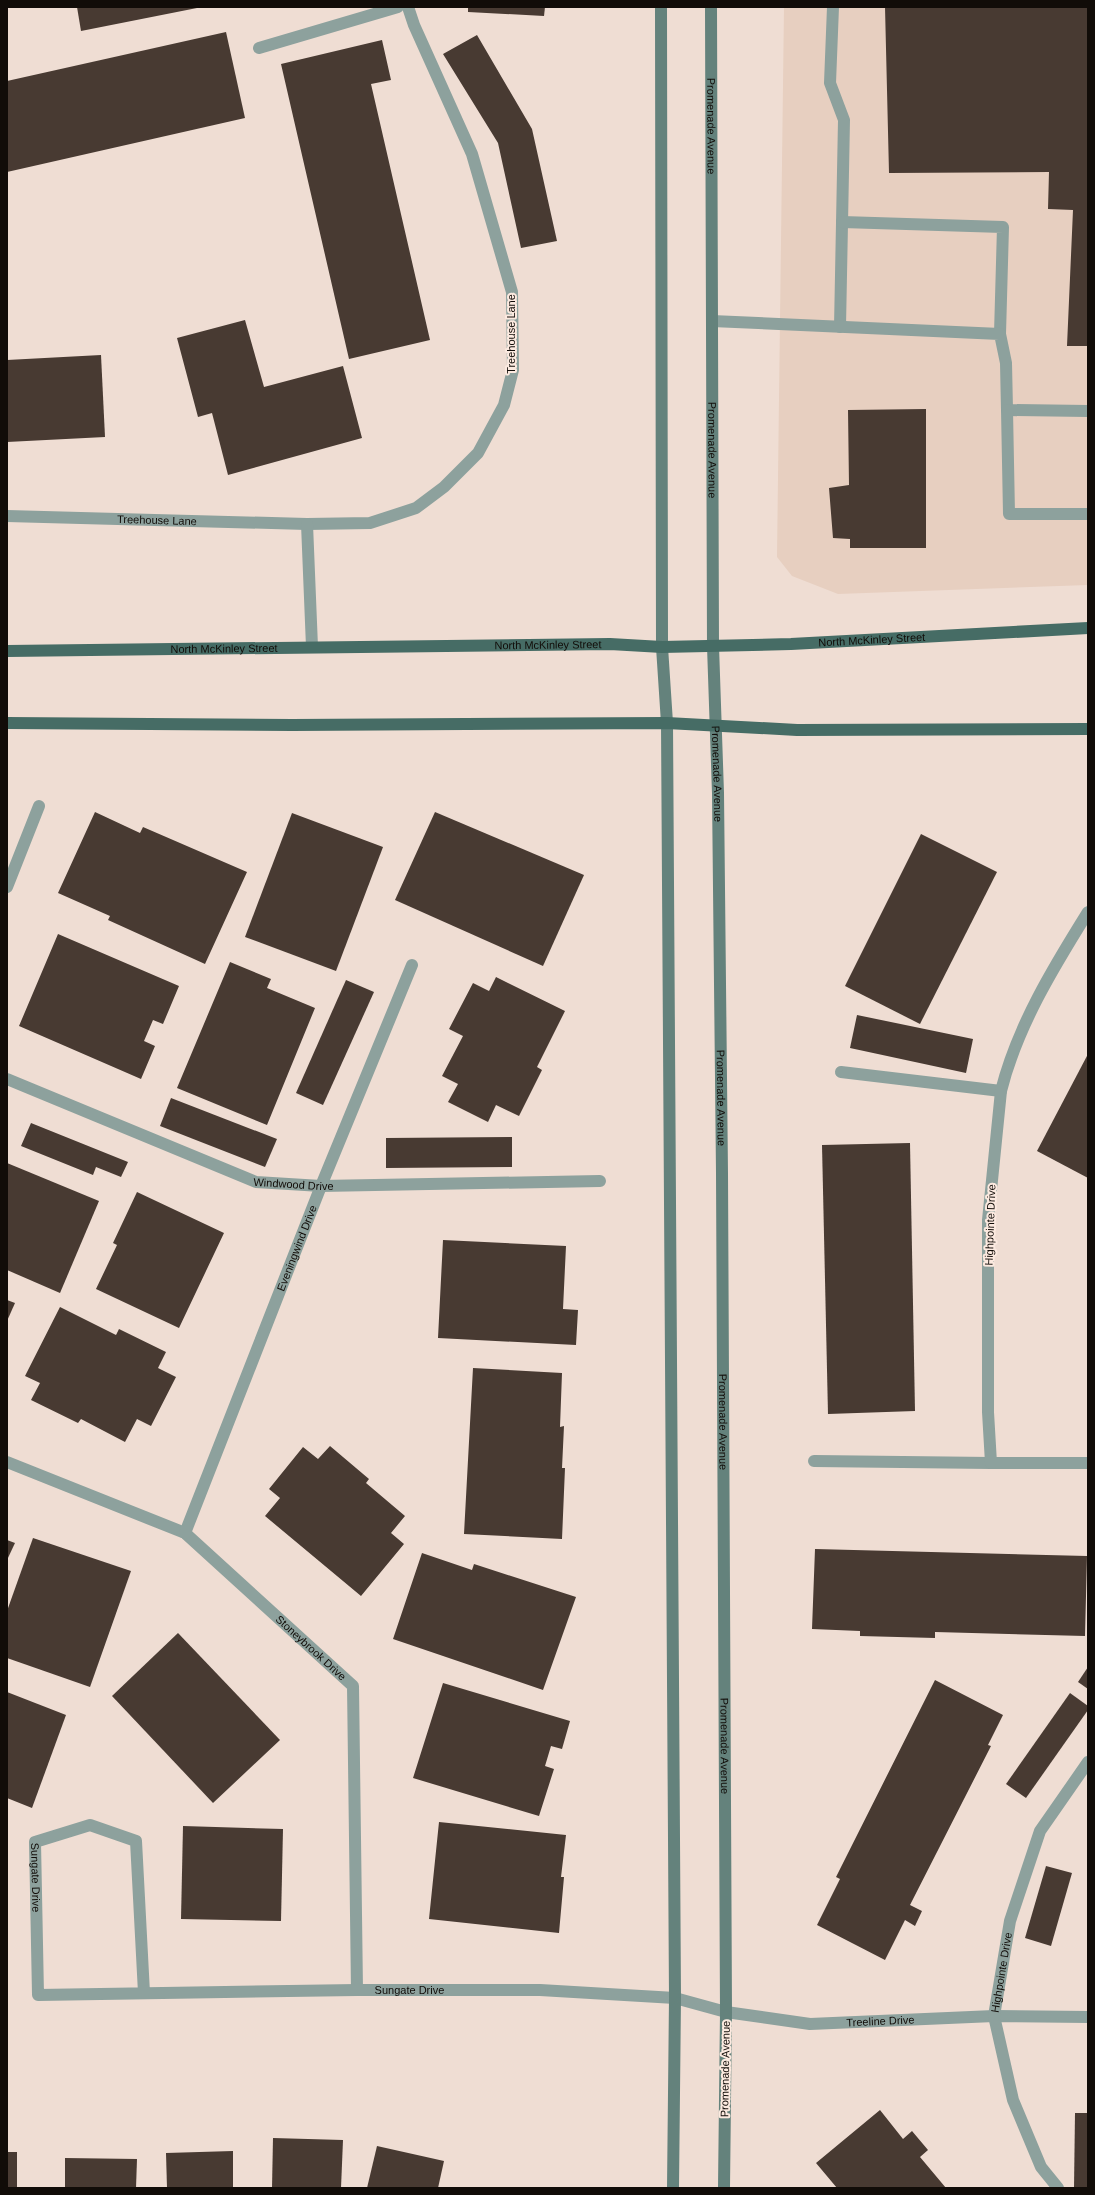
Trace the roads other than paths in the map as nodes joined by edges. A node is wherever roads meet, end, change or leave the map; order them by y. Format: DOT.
graph roads {
  1 [pos="398,7"];
  2 [pos="408,7"];
  3 [pos="661,7"];
  4 [pos="711,7"];
  5 [pos="833,7"];
  6 [pos="259,48"];
  7 [pos="842,222"];
  8 [pos="712,321"];
  9 [pos="840,327"];
  10 [pos="1000,334"];
  11 [pos="1006,410"];
  12 [pos="1088,411"];
  13 [pos="1088,514"];
  14 [pos="7,516"];
  15 [pos="307,524"];
  16 [pos="1088,628"];
  17 [pos="713,646"];
  18 [pos="312,647"];
  19 [pos="662,647"];
  20 [pos="7,651"];
  21 [pos="7,723"];
  22 [pos="666,723"];
  23 [pos="717,726"];
  24 [pos="1088,729"];
  25 [pos="39,806"];
  26 [pos="7,887"];
  27 [pos="1088,912"];
  28 [pos="412,965"];
  29 [pos="841,1072"];
  30 [pos="7,1079"];
  31 [pos="1001,1091"];
  32 [pos="600,1181"];
  33 [pos="321,1186"];
  34 [pos="814,1461"];
  35 [pos="7,1462"];
  36 [pos="991,1463"];
  37 [pos="1088,1463"];
  38 [pos="185,1533"];
  39 [pos="1088,1762"];
  40 [pos="357,1990"];
  41 [pos="144,1993"];
  42 [pos="675,1998"];
  43 [pos="726,2012"];
  44 [pos="994,2016"];
  45 [pos="1088,2017"];
  46 [pos="673,2188"];
  47 [pos="724,2188"];
  48 [pos="1058,2188"];
  1 -- 6 [label="street"];
  2 -- 15 [label="street, Treehouse Lane"];
  3 -- 19 [label="main road"];
  4 -- 8 [label="main road, Promenade Avenue"];
  5 -- 7 [label="street"];
  7 -- 9 [label="street"];
  7 -- 10 [label="street"];
  8 -- 9 [label="street"];
  8 -- 17 [label="main road, Promenade Avenue"];
  9 -- 10 [label="street"];
  10 -- 11 [label="street"];
  11 -- 12 [label="street"];
  11 -- 13 [label="street"];
  14 -- 15 [label="street, Treehouse Lane"];
  15 -- 18 [label="street"];
  16 -- 17 [label="main road, North McKinley Street"];
  17 -- 19 [label="main road, North McKinley Street"];
  17 -- 23 [label="main road, Promenade Avenue"];
  18 -- 19 [label="main road, North McKinley Street"];
  18 -- 20 [label="main road, North McKinley Street"];
  19 -- 22 [label="main road"];
  21 -- 22 [label="main road"];
  22 -- 23 [label="main road"];
  22 -- 42 [label="main road"];
  23 -- 24 [label="main road"];
  23 -- 43 [label="main road, Promenade Avenue"];
  25 -- 26 [label="street"];
  27 -- 31 [label="street, Highpointe Drive"];
  28 -- 33 [label="street, Eveningwind Drive"];
  29 -- 31 [label="street"];
  30 -- 33 [label="street, Windwood Drive"];
  31 -- 36 [label="street, Highpointe Drive"];
  32 -- 33 [label="street, Windwood Drive"];
  33 -- 38 [label="street, Eveningwind Drive"];
  34 -- 36 [label="street"];
  35 -- 38 [label="street, Stoneybrook Drive"];
  36 -- 37 [label="street"];
  38 -- 40 [label="street, Stoneybrook Drive"];
  39 -- 44 [label="street, Highpointe Drive"];
  40 -- 41 [label="street, Sungate Drive"];
  40 -- 42 [label="street, Sungate Drive"];
  41 -- 41 [label="street, Sungate Drive"];
  42 -- 43 [label="street, Treeline Drive"];
  42 -- 46 [label="main road"];
  43 -- 44 [label="street, Treeline Drive"];
  43 -- 47 [label="main road, Promenade Avenue"];
  44 -- 45 [label="street, Treeline Drive"];
  44 -- 48 [label="street, Highpointe Drive"];
}
